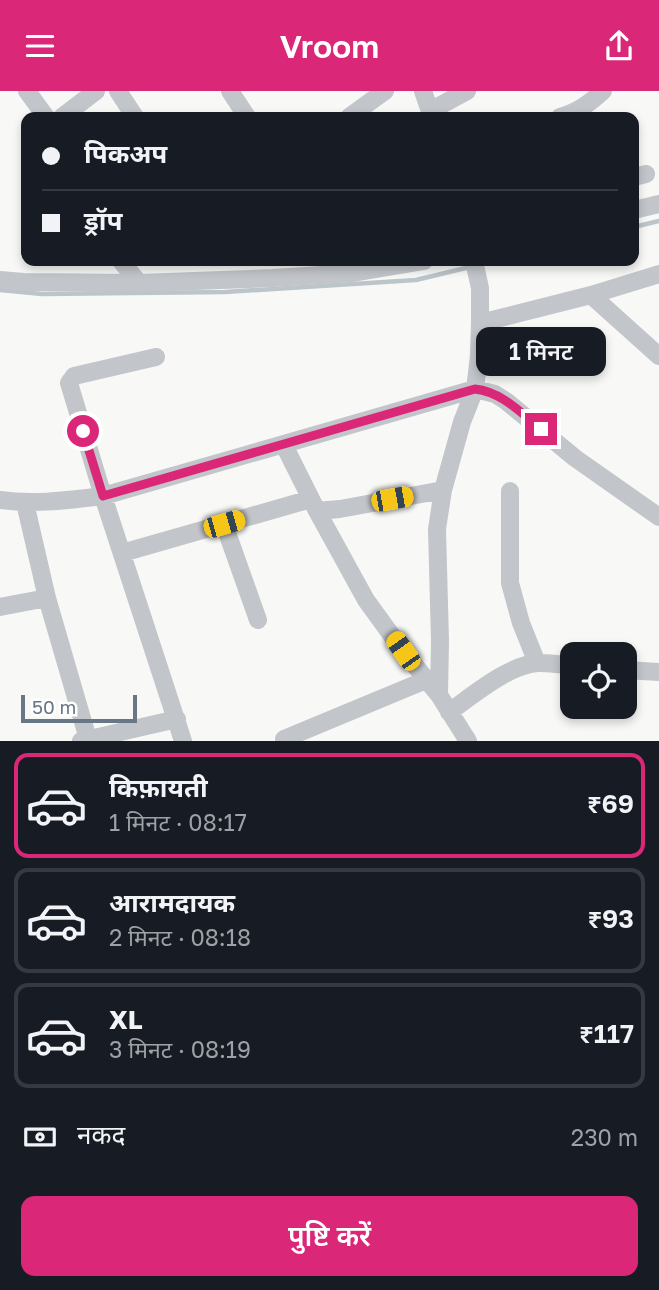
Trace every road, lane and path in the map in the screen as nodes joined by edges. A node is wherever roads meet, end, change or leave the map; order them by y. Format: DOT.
graph roads {
  1 [pos="27,91"];
  2 [pos="96,91"];
  3 [pos="118,91"];
  4 [pos="230,91"];
  5 [pos="385,91"];
  6 [pos="423,91"];
  7 [pos="467,91"];
  8 [pos="603,91"];
  9 [pos="42,112"];
  10 [pos="69,112"];
  11 [pos="132,112"];
  12 [pos="244,112"];
  13 [pos="356,112"];
  14 [pos="430,112"];
  15 [pos="434,112"];
  16 [pos="575,112"];
  17 [pos="659,204"];
  18 [pos="639,209"];
  19 [pos="125,266"];
  20 [pos="475,266"];
  21 [pos="349,267"];
  22 [pos="659,274"];
  23 [pos="0,280"];
  24 [pos="139,283"];
  25 [pos="591,295"];
  26 [pos="480,323"];
  27 [pos="659,356"];
  28 [pos="156,357"];
  29 [pos="475,389"];
  30 [pos="284,445"];
  31 [pos="443,490"];
  32 [pos="510,491"];
  33 [pos="103,496"];
  34 [pos="0,500"];
  35 [pos="25,503"];
  36 [pos="314,505"];
  37 [pos="656,509"];
  38 [pos="224,524"];
  39 [pos="122,553"];
  40 [pos="47,598"];
  41 [pos="0,607"];
  42 [pos="258,619"];
  43 [pos="537,663"];
  44 [pos="560,665"];
  45 [pos="637,671"];
  46 [pos="659,672"];
  47 [pos="426,680"];
  48 [pos="439,695"];
  49 [pos="449,712"];
  50 [pos="177,719"];
  51 [pos="84,739"];
  52 [pos="284,739"];
  53 [pos="183,740"];
  54 [pos="468,740"];
  1 -- 9 [label="street"];
  2 -- 10 [label="street"];
  3 -- 11 [label="street"];
  4 -- 12 [label="street"];
  5 -- 13 [label="street"];
  6 -- 14 [label="street"];
  7 -- 15 [label="street"];
  8 -- 16 [label="street"];
  17 -- 18 [label="street"];
  19 -- 24 [label="street"];
  20 -- 26 [label="street"];
  21 -- 24 [label="street"];
  22 -- 25 [label="street"];
  23 -- 24 [label="street"];
  25 -- 26 [label="street"];
  25 -- 27 [label="street"];
  26 -- 29 [label="street"];
  28 -- 33 [label="street"];
  29 -- 30 [label="street"];
  29 -- 31 [label="street"];
  29 -- 37 [label="street"];
  30 -- 33 [label="street"];
  30 -- 36 [label="street"];
  31 -- 36 [label="street"];
  31 -- 48 [label="street"];
  32 -- 43 [label="street"];
  33 -- 35 [label="street"];
  33 -- 39 [label="street"];
  34 -- 35 [label="street"];
  35 -- 40 [label="street"];
  36 -- 38 [label="street"];
  36 -- 47 [label="street"];
  38 -- 39 [label="street"];
  38 -- 42 [label="street"];
  39 -- 50 [label="street"];
  40 -- 41 [label="street"];
  40 -- 51 [label="street"];
  43 -- 44 [label="street"];
  43 -- 49 [label="street"];
  45 -- 46 [label="street"];
  47 -- 48 [label="street"];
  47 -- 52 [label="street"];
  48 -- 49 [label="street"];
  49 -- 54 [label="street"];
  50 -- 51 [label="street"];
  50 -- 53 [label="street"];
}
